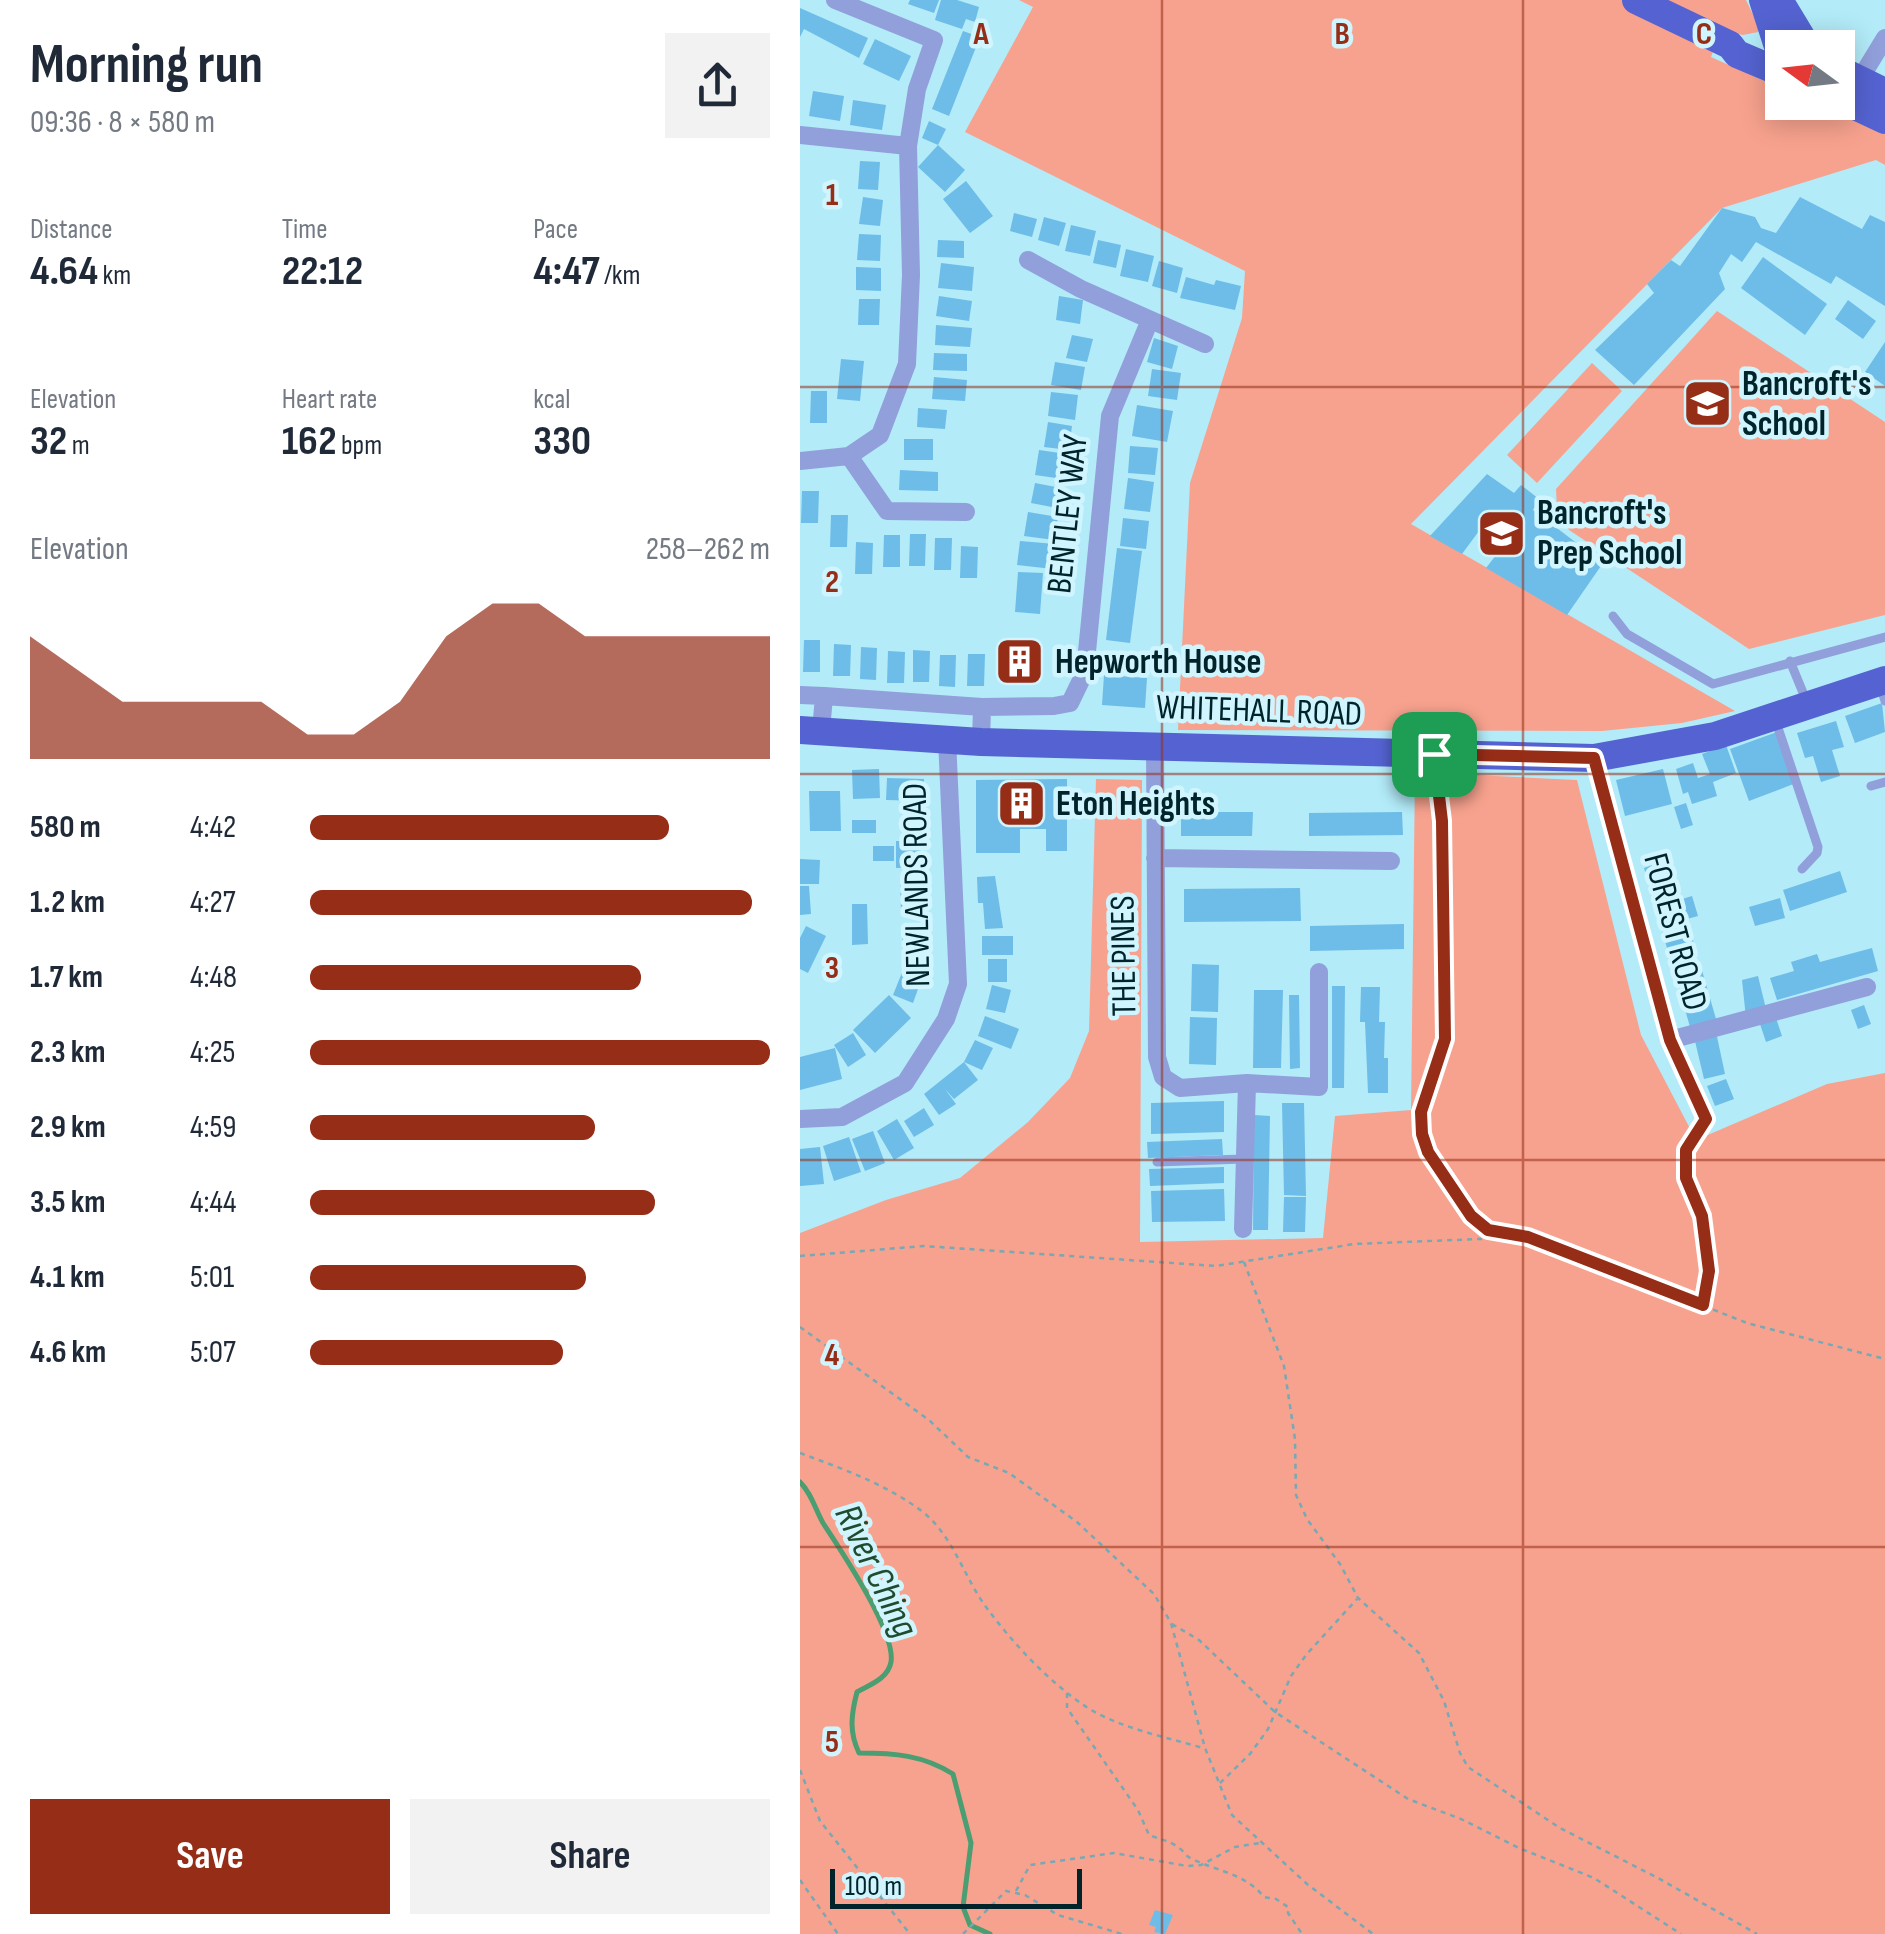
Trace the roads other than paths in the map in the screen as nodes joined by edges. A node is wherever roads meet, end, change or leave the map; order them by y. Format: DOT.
graph roads {
  1 [pos="835,0"];
  2 [pos="1636,0"];
  3 [pos="1763,0"];
  4 [pos="1779,0"];
  5 [pos="1776,30"];
  6 [pos="1783,30"];
  7 [pos="1885,38"];
  8 [pos="1765,50"];
  9 [pos="1861,80"];
  10 [pos="1855,106"];
  11 [pos="1885,120"];
  12 [pos="800,134"];
  13 [pos="908,146"];
  14 [pos="1028,260"];
  15 [pos="1150,320"];
  16 [pos="1205,344"];
  17 [pos="849,456"];
  18 [pos="800,461"];
  19 [pos="966,512"];
  20 [pos="1613,616"];
  21 [pos="1885,637"];
  22 [pos="1790,661"];
  23 [pos="1883,688"];
  24 [pos="800,694"];
  25 [pos="824,696"];
  26 [pos="1808,705"];
  27 [pos="982,707"];
  28 [pos="1774,717"];
  29 [pos="810,731"];
  30 [pos="947,740"];
  31 [pos="981,742"];
  32 [pos="1155,745"];
  33 [pos="1594,758"];
  34 [pos="1885,782"];
  35 [pos="1872,786"];
  36 [pos="1155,858"];
  37 [pos="1391,861"];
  38 [pos="1802,869"];
  39 [pos="1320,972"];
  40 [pos="1866,987"];
  41 [pos="1670,1040"];
  42 [pos="1247,1083"];
  43 [pos="800,1118"];
  44 [pos="1706,1119"];
  45 [pos="1243,1159"];
  46 [pos="1157,1162"];
  47 [pos="1243,1229"];
  1 -- 13 [label="street"];
  2 -- 8 [label="main road"];
  3 -- 5 [label="main road"];
  4 -- 6 [label="main road"];
  7 -- 9 [label="street"];
  10 -- 11 [label="main road"];
  12 -- 13 [label="street"];
  13 -- 17 [label="street"];
  14 -- 15 [label="street"];
  15 -- 16 [label="street"];
  15 -- 27 [label="street, BENTLEY WAY"];
  17 -- 18 [label="street"];
  17 -- 19 [label="street"];
  20 -- 22 [label="lane"];
  21 -- 22 [label="lane"];
  22 -- 26 [label="lane"];
  23 -- 26 [label="main road, WHITEHALL ROAD"];
  24 -- 25 [label="street"];
  25 -- 27 [label="street"];
  25 -- 29 [label="street, WHITEHALL ROAD"];
  26 -- 28 [label="main road, WHITEHALL ROAD"];
  27 -- 31 [label="street"];
  28 -- 33 [label="main road, WHITEHALL ROAD"];
  28 -- 38 [label="lane"];
  29 -- 30 [label="main road, WHITEHALL ROAD"];
  30 -- 31 [label="main road, WHITEHALL ROAD"];
  30 -- 43 [label="street, NEWLANDS ROAD"];
  31 -- 32 [label="main road, WHITEHALL ROAD"];
  32 -- 33 [label="main road, WHITEHALL ROAD"];
  32 -- 36 [label="street, THE PINES"];
  33 -- 41 [label="street, FOREST ROAD"];
  34 -- 35 [label="lane"];
  36 -- 37 [label="street"];
  36 -- 42 [label="street, THE PINES"];
  39 -- 42 [label="street, THE PINES"];
  40 -- 41 [label="street"];
  41 -- 44 [label="street, FOREST ROAD"];
  42 -- 45 [label="street"];
  45 -- 46 [label="lane"];
  45 -- 47 [label="street"];
}
